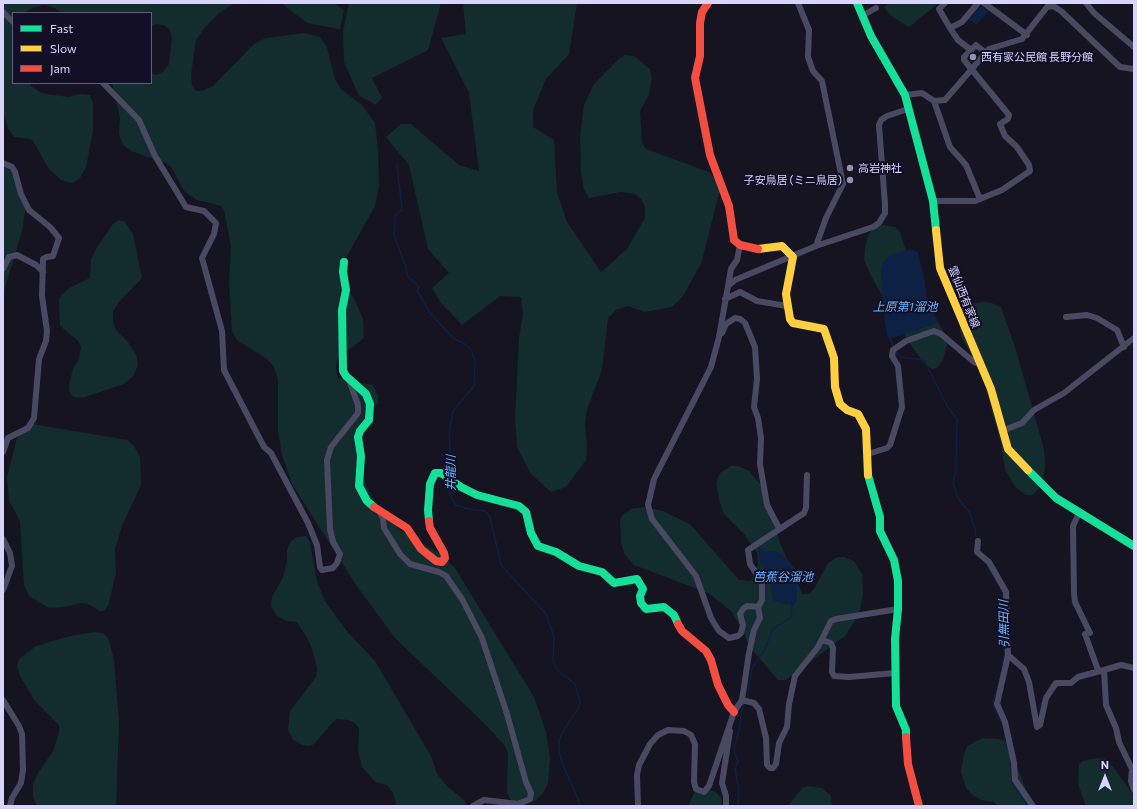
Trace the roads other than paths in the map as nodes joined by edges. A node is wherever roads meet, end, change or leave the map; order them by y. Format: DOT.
graph roads {
  1 [pos="708,3"];
  2 [pos="798,3"];
  3 [pos="857,3"];
  4 [pos="945,3"];
  5 [pos="978,3"];
  6 [pos="984,3"];
  7 [pos="1086,3"];
  8 [pos="1046,5"];
  9 [pos="876,8"];
  10 [pos="3,12"];
  11 [pos="862,16"];
  12 [pos="12,21"];
  13 [pos="950,28"];
  14 [pos="1027,35"];
  15 [pos="1134,47"];
  16 [pos="971,50"];
  17 [pos="986,53"];
  18 [pos="972,69"];
  19 [pos="1134,69"];
  20 [pos="104,84"];
  21 [pos="905,95"];
  22 [pos="934,101"];
  23 [pos="908,109"];
  24 [pos="3,163"];
  25 [pos="980,198"];
  26 [pos="933,201"];
  27 [pos="740,245"];
  28 [pos="816,246"];
  29 [pos="792,257"];
  30 [pos="344,262"];
  31 [pos="3,269"];
  32 [pos="43,272"];
  33 [pos="728,286"];
  34 [pos="724,299"];
  35 [pos="787,306"];
  36 [pos="1066,317"];
  37 [pos="718,336"];
  38 [pos="1134,338"];
  39 [pos="1124,347"];
  40 [pos="981,365"];
  41 [pos="349,380"];
  42 [pos="1002,431"];
  43 [pos="3,452"];
  44 [pos="868,454"];
  45 [pos="807,475"];
  46 [pos="378,511"];
  47 [pos="1079,513"];
  48 [pos="779,528"];
  49 [pos="3,539"];
  50 [pos="978,540"];
  51 [pos="1134,546"];
  52 [pos="3,590"];
  53 [pos="758,607"];
  54 [pos="898,609"];
  55 [pos="822,640"];
  56 [pos="1008,655"];
  57 [pos="1134,668"];
  58 [pos="1101,670"];
  59 [pos="895,673"];
  60 [pos="3,700"];
  61 [pos="742,700"];
  62 [pos="734,712"];
  63 [pos="729,728"];
  64 [pos="1134,790"];
  65 [pos="10,806"];
  66 [pos="473,806"];
  67 [pos="638,806"];
  68 [pos="726,806"];
  69 [pos="919,806"];
  70 [pos="1033,806"];
  1 -- 27 [label="street"];
  2 -- 28 [label="street"];
  3 -- 11 [label="street, 雲仙西有家線"];
  4 -- 13 [label="street"];
  5 -- 13 [label="street"];
  6 -- 14 [label="street"];
  7 -- 15 [label="street"];
  8 -- 14 [label="street"];
  8 -- 19 [label="street"];
  9 -- 11 [label="street"];
  10 -- 12 [label="street"];
  11 -- 21 [label="street, 雲仙西有家線"];
  13 -- 16 [label="street"];
  14 -- 17 [label="street"];
  16 -- 17 [label="street"];
  16 -- 18 [label="street"];
  17 -- 18 [label="street"];
  18 -- 22 [label="street"];
  18 -- 25 [label="street"];
  20 -- 41 [label="street"];
  21 -- 22 [label="street"];
  21 -- 23 [label="street, 雲仙西有家線"];
  22 -- 25 [label="street"];
  23 -- 26 [label="street, 雲仙西有家線"];
  23 -- 28 [label="street"];
  24 -- 32 [label="street"];
  25 -- 26 [label="street"];
  26 -- 40 [label="street, 雲仙西有家線"];
  27 -- 29 [label="street"];
  27 -- 33 [label="street"];
  28 -- 29 [label="street"];
  29 -- 33 [label="street"];
  29 -- 35 [label="street"];
  30 -- 41 [label="street"];
  31 -- 32 [label="street"];
  32 -- 43 [label="street"];
  33 -- 34 [label="street"];
  34 -- 35 [label="street"];
  34 -- 37 [label="street"];
  35 -- 44 [label="street"];
  36 -- 39 [label="street"];
  37 -- 48 [label="street"];
  37 -- 53 [label="street"];
  38 -- 39 [label="street"];
  39 -- 42 [label="street"];
  40 -- 42 [label="street, 雲仙西有家線"];
  40 -- 44 [label="street"];
  41 -- 46 [label="street"];
  42 -- 47 [label="street, 雲仙西有家線"];
  44 -- 54 [label="street"];
  45 -- 48 [label="street"];
  46 -- 62 [label="street"];
  46 -- 66 [label="street"];
  47 -- 51 [label="street, 雲仙西有家線"];
  47 -- 58 [label="street"];
  48 -- 53 [label="street"];
  49 -- 52 [label="street"];
  50 -- 56 [label="street"];
  53 -- 61 [label="street"];
  54 -- 55 [label="street"];
  54 -- 59 [label="street"];
  55 -- 59 [label="street"];
  55 -- 61 [label="street"];
  56 -- 58 [label="street"];
  56 -- 70 [label="street"];
  57 -- 58 [label="street"];
  58 -- 64 [label="street"];
  59 -- 69 [label="street"];
  60 -- 65 [label="street"];
  61 -- 62 [label="street"];
  62 -- 63 [label="street"];
  63 -- 67 [label="street"];
  63 -- 68 [label="street"];
}
